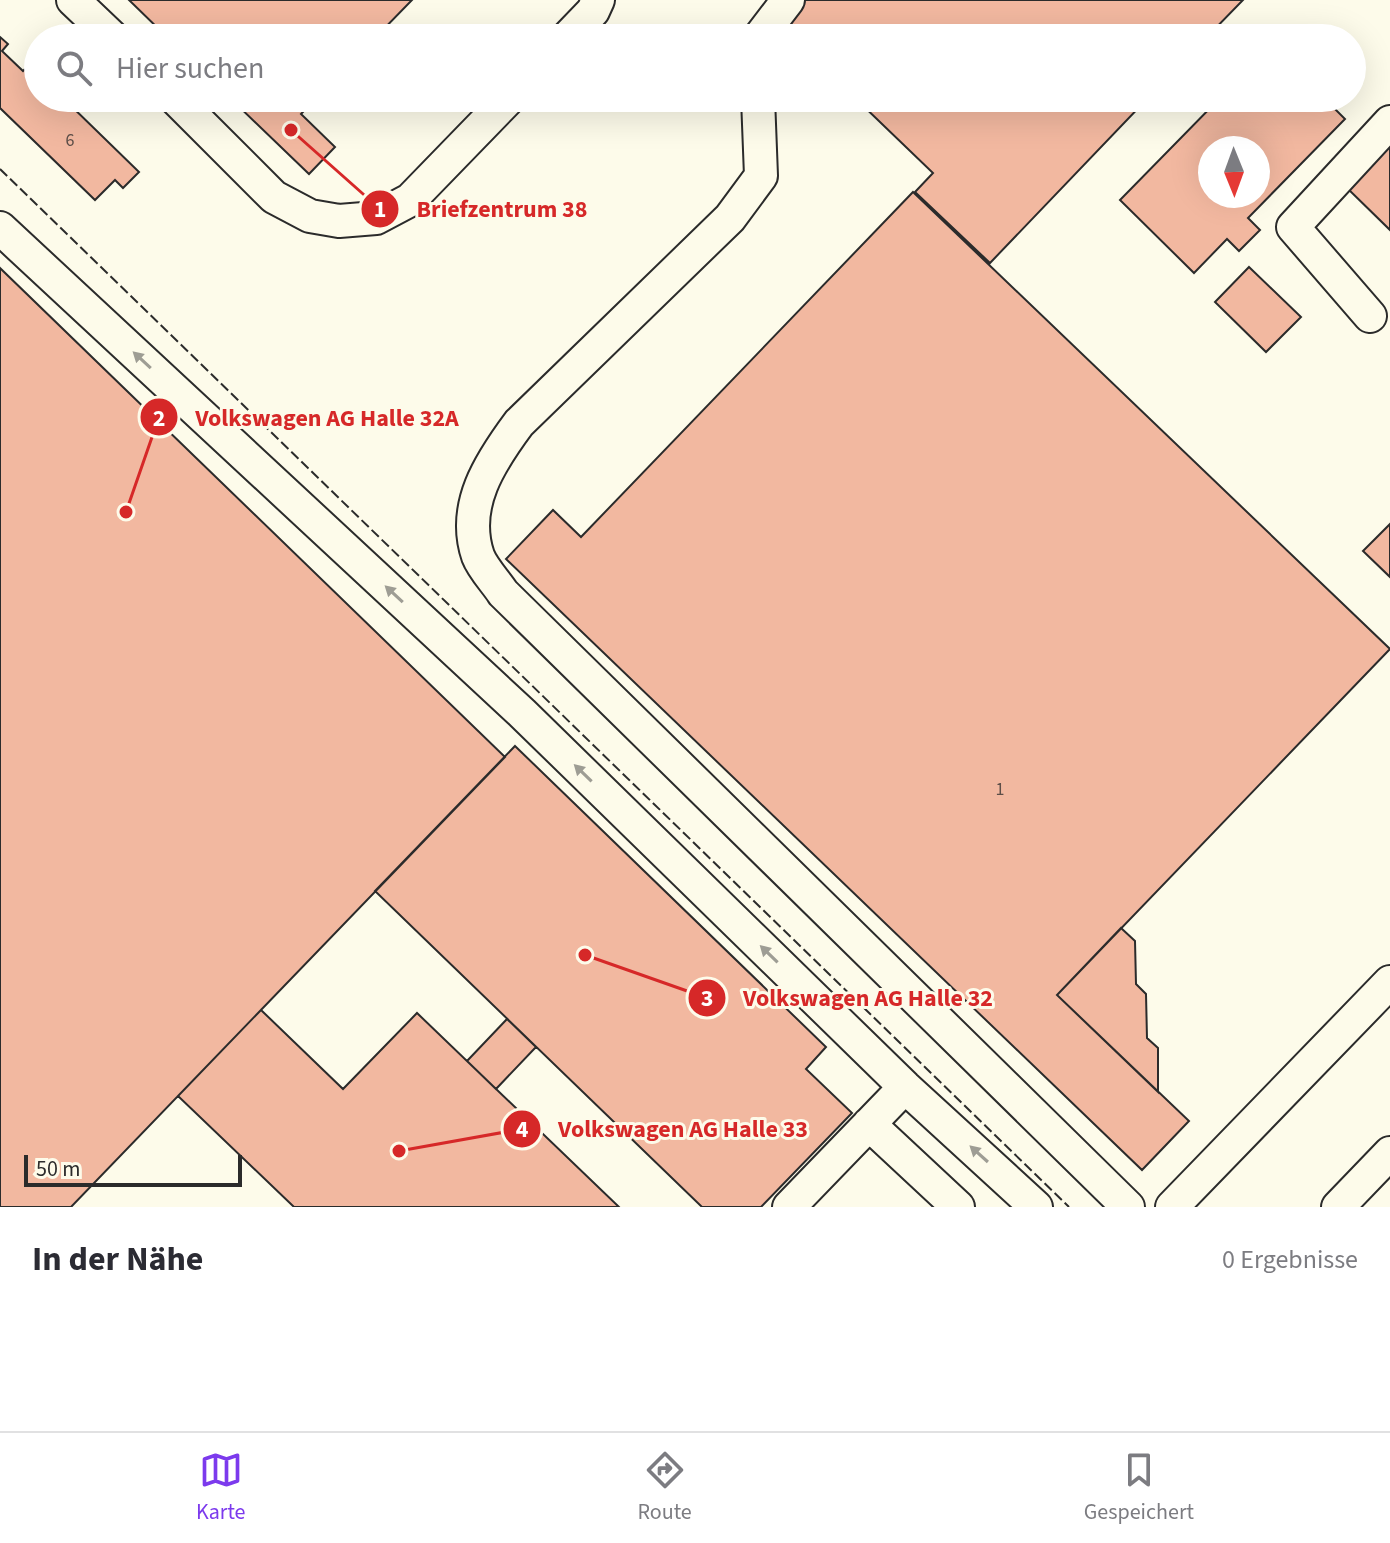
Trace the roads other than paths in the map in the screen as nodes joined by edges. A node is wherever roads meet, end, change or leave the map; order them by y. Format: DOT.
graph roads {
  1 [pos="73,0"];
  2 [pos="598,0"];
  3 [pos="788,0"];
  4 [pos="98,24"];
  5 [pos="580,24"];
  6 [pos="770,24"];
  7 [pos="189,112"];
  8 [pos="495,112"];
  9 [pos="759,112"];
  10 [pos="1390,122"];
  11 [pos="0,228"];
  12 [pos="1370,316"];
  13 [pos="1390,982"];
  14 [pos="905,1087"];
  15 [pos="869,1124"];
  16 [pos="1390,1153"];
  17 [pos="789,1207"];
  18 [pos="958,1207"];
  19 [pos="1036,1207"];
  20 [pos="1128,1207"];
  21 [pos="1172,1207"];
  22 [pos="1338,1207"];
  1 -- 4 [label="street"];
  2 -- 5 [label="street"];
  3 -- 6 [label="street"];
  7 -- 8 [label="street"];
  9 -- 20 [label="street"];
  10 -- 12 [label="street"];
  14 -- 11 [label="street, one-way"];
  13 -- 21 [label="street"];
  14 -- 15 [label="street"];
  19 -- 14 [label="street, one-way"];
  15 -- 17 [label="street"];
  15 -- 18 [label="street"];
  16 -- 22 [label="street"];
}
